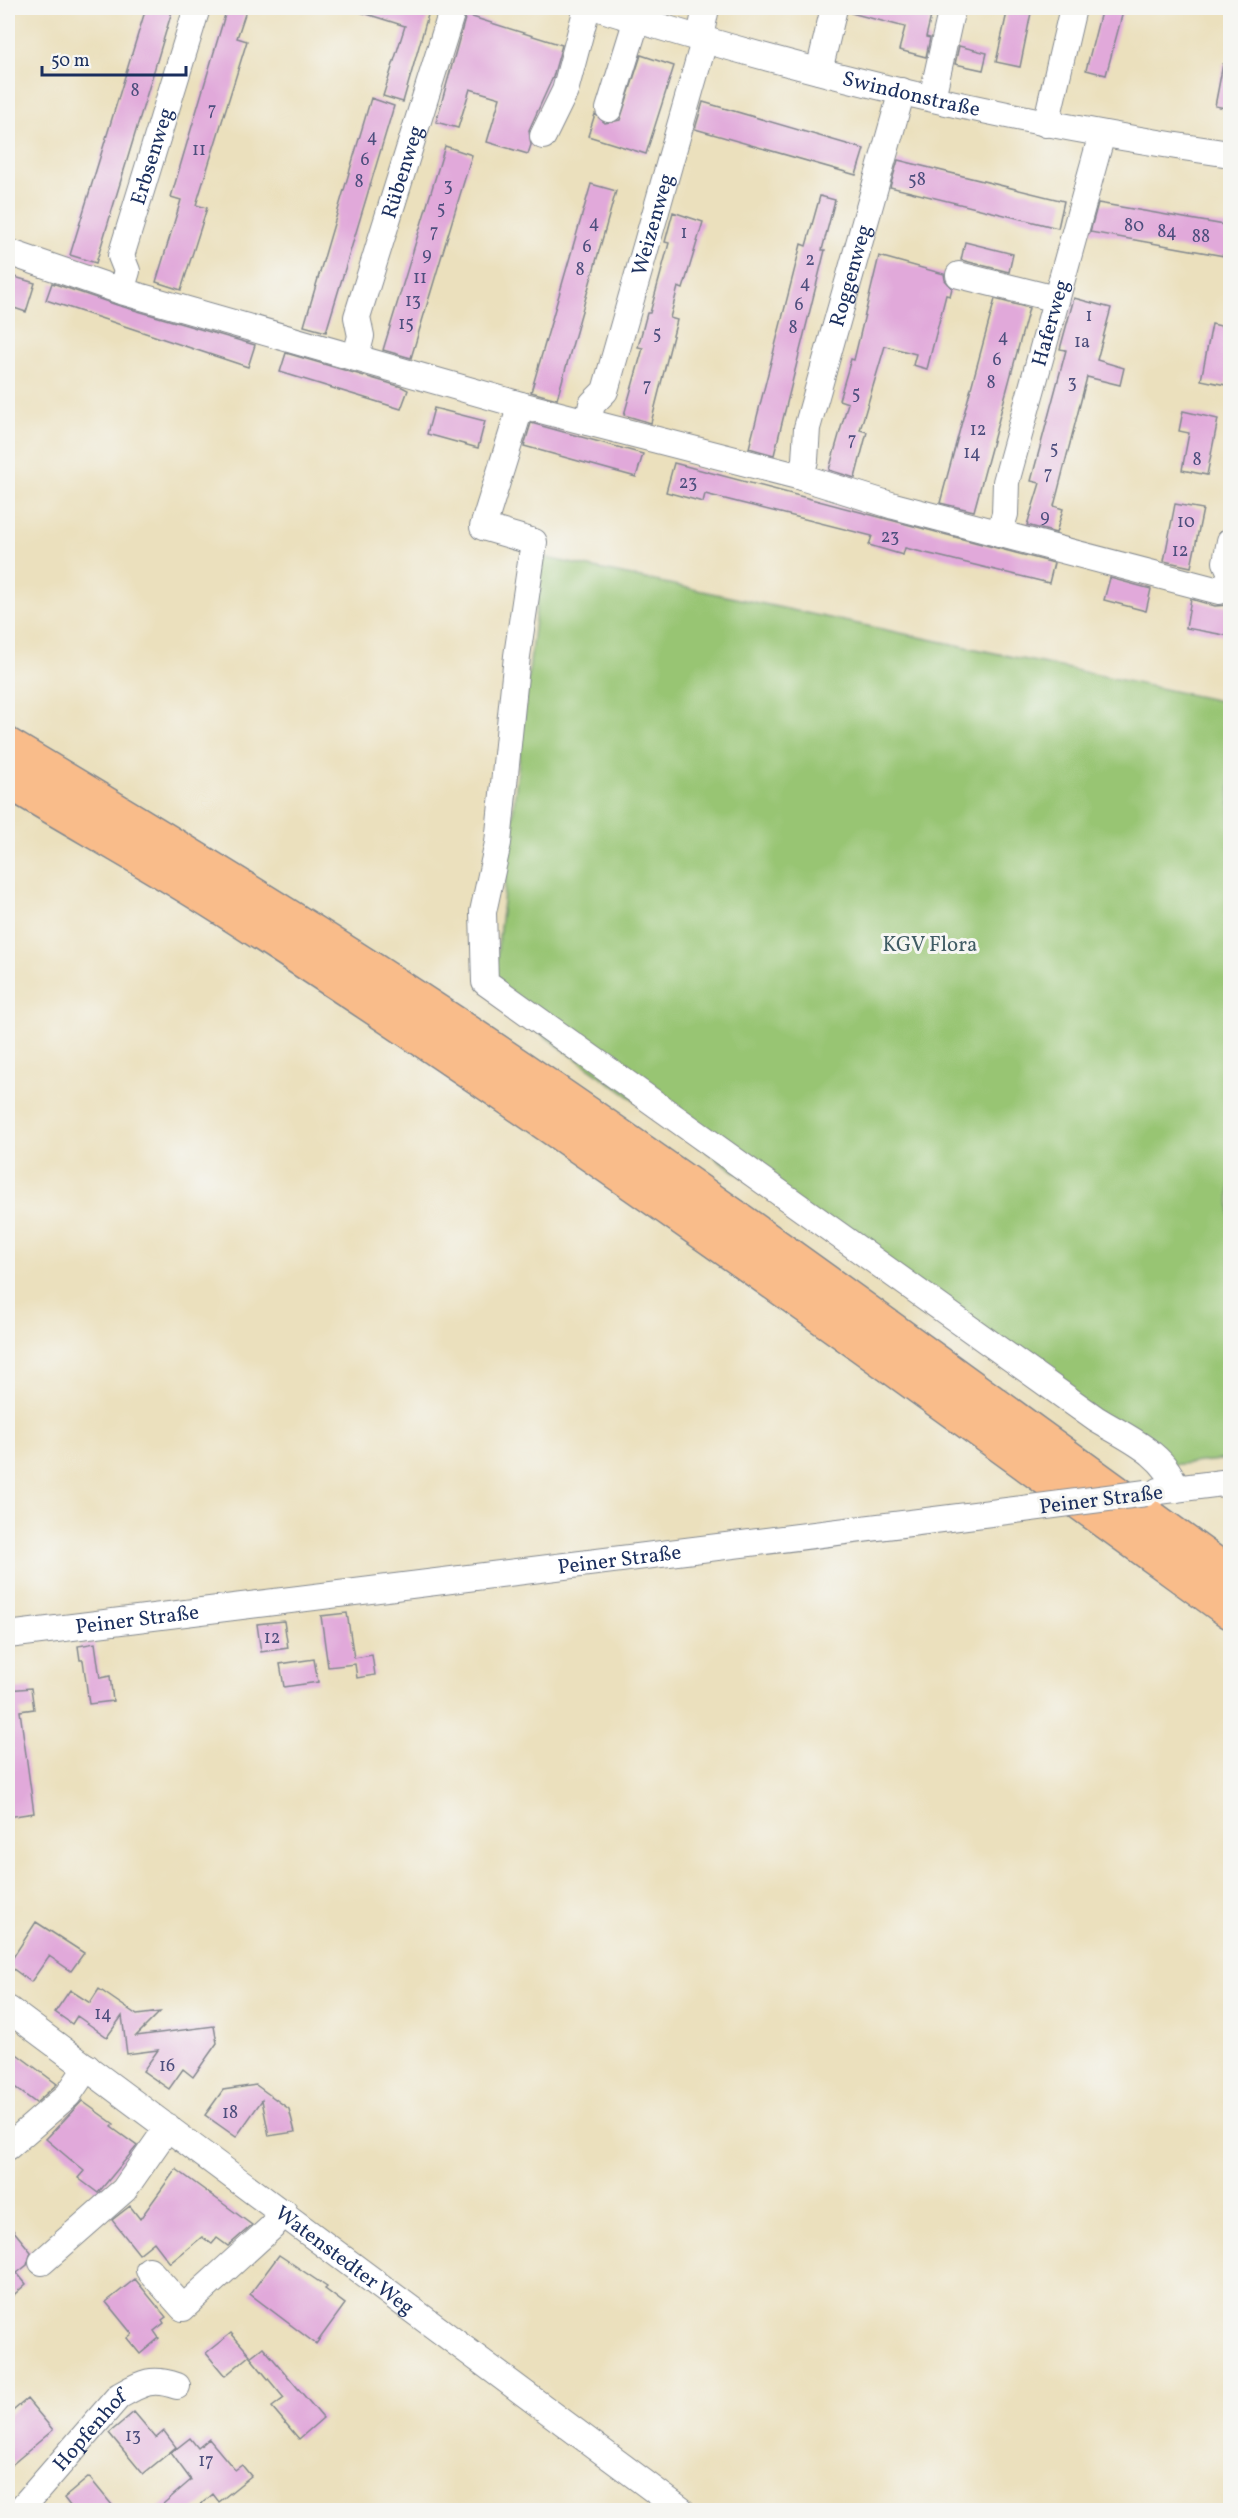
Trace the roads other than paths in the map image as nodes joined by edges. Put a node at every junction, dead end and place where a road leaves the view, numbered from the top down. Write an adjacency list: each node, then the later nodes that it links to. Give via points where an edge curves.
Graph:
1 (197, 8): 21 (street, Erbsenweg, via 121,256)
2 (453, 8): 23 (street, Rübenweg, via 357,316)
3 (587, 8): 17 (street, via 565,91)
4 (599, 8): 9 (street, Swindonstraße)
5 (706, 8): 10 (street, Weizenweg)
6 (834, 8): 11 (street)
7 (952, 8): 13 (street)
8 (1073, 8): 15 (street)
9 (637, 19): 10 (street, Swindonstraße); 14 (street)
10 (702, 37): 11 (street, Swindonstraße); 25 (street, Weizenweg, via 605,391)
11 (819, 71): 12 (street, Swindonstraße)
12 (902, 91): 13 (street, Swindonstraße); 26 (street, Roggenweg, via 807,428)
13 (932, 98): 15 (street, Swindonstraße)
14 (609, 109)
15 (1046, 124): 16 (street, Swindonstraße)
16 (1102, 134): 18 (street, Swindonstraße); 22 (street, Haferweg)
17 (543, 136)
18 (1230, 154)
19 (8, 252): 21 (street)
20 (959, 275): 22 (street)
21 (124, 281): 23 (street)
22 (1056, 299): 27 (street, Haferweg, via 1006,482)
23 (358, 346): 24 (street)
24 (521, 405): 25 (street); 34 (street, via 483,527 534,542 517,656 498,843 483,912 485,982 1096,1419 1161,1461 1172,1474)
25 (590, 413): 26 (street)
26 (803, 469): 27 (street, via 894,506)
27 (1002, 524): 30 (street, via 1220,591)
28 (1230, 541): 29 (street, via 1226,562)
29 (1230, 571)
30 (1230, 579)
31 (8, 745): 35 (highway, via 248,888 457,1024 788,1253)
32 (8, 780): 36 (highway, via 233,915 578,1144 768,1276)
33 (1230, 1482): 34 (street, Peiner Straße)
34 (1176, 1489): 37 (street, Peiner Straße, bridge)
35 (1230, 1574)
36 (1230, 1612)
37 (8, 1635)
38 (8, 2009): 39 (street, Watenstedter Weg)
39 (87, 2067): 40 (street, Watenstedter Weg); 41 (street, via 68,2096)
40 (168, 2127): 42 (street, Watenstedter Weg); 43 (street, via 124,2190)
41 (8, 2147)
42 (284, 2212): 44 (street, via 183,2308); 47 (street, Watenstedter Weg)
43 (42, 2262)
44 (149, 2270)
45 (177, 2386): 46 (street, Hopfenhof, via 159,2380 139,2384 119,2396)
46 (20, 2511)
47 (681, 2511)

